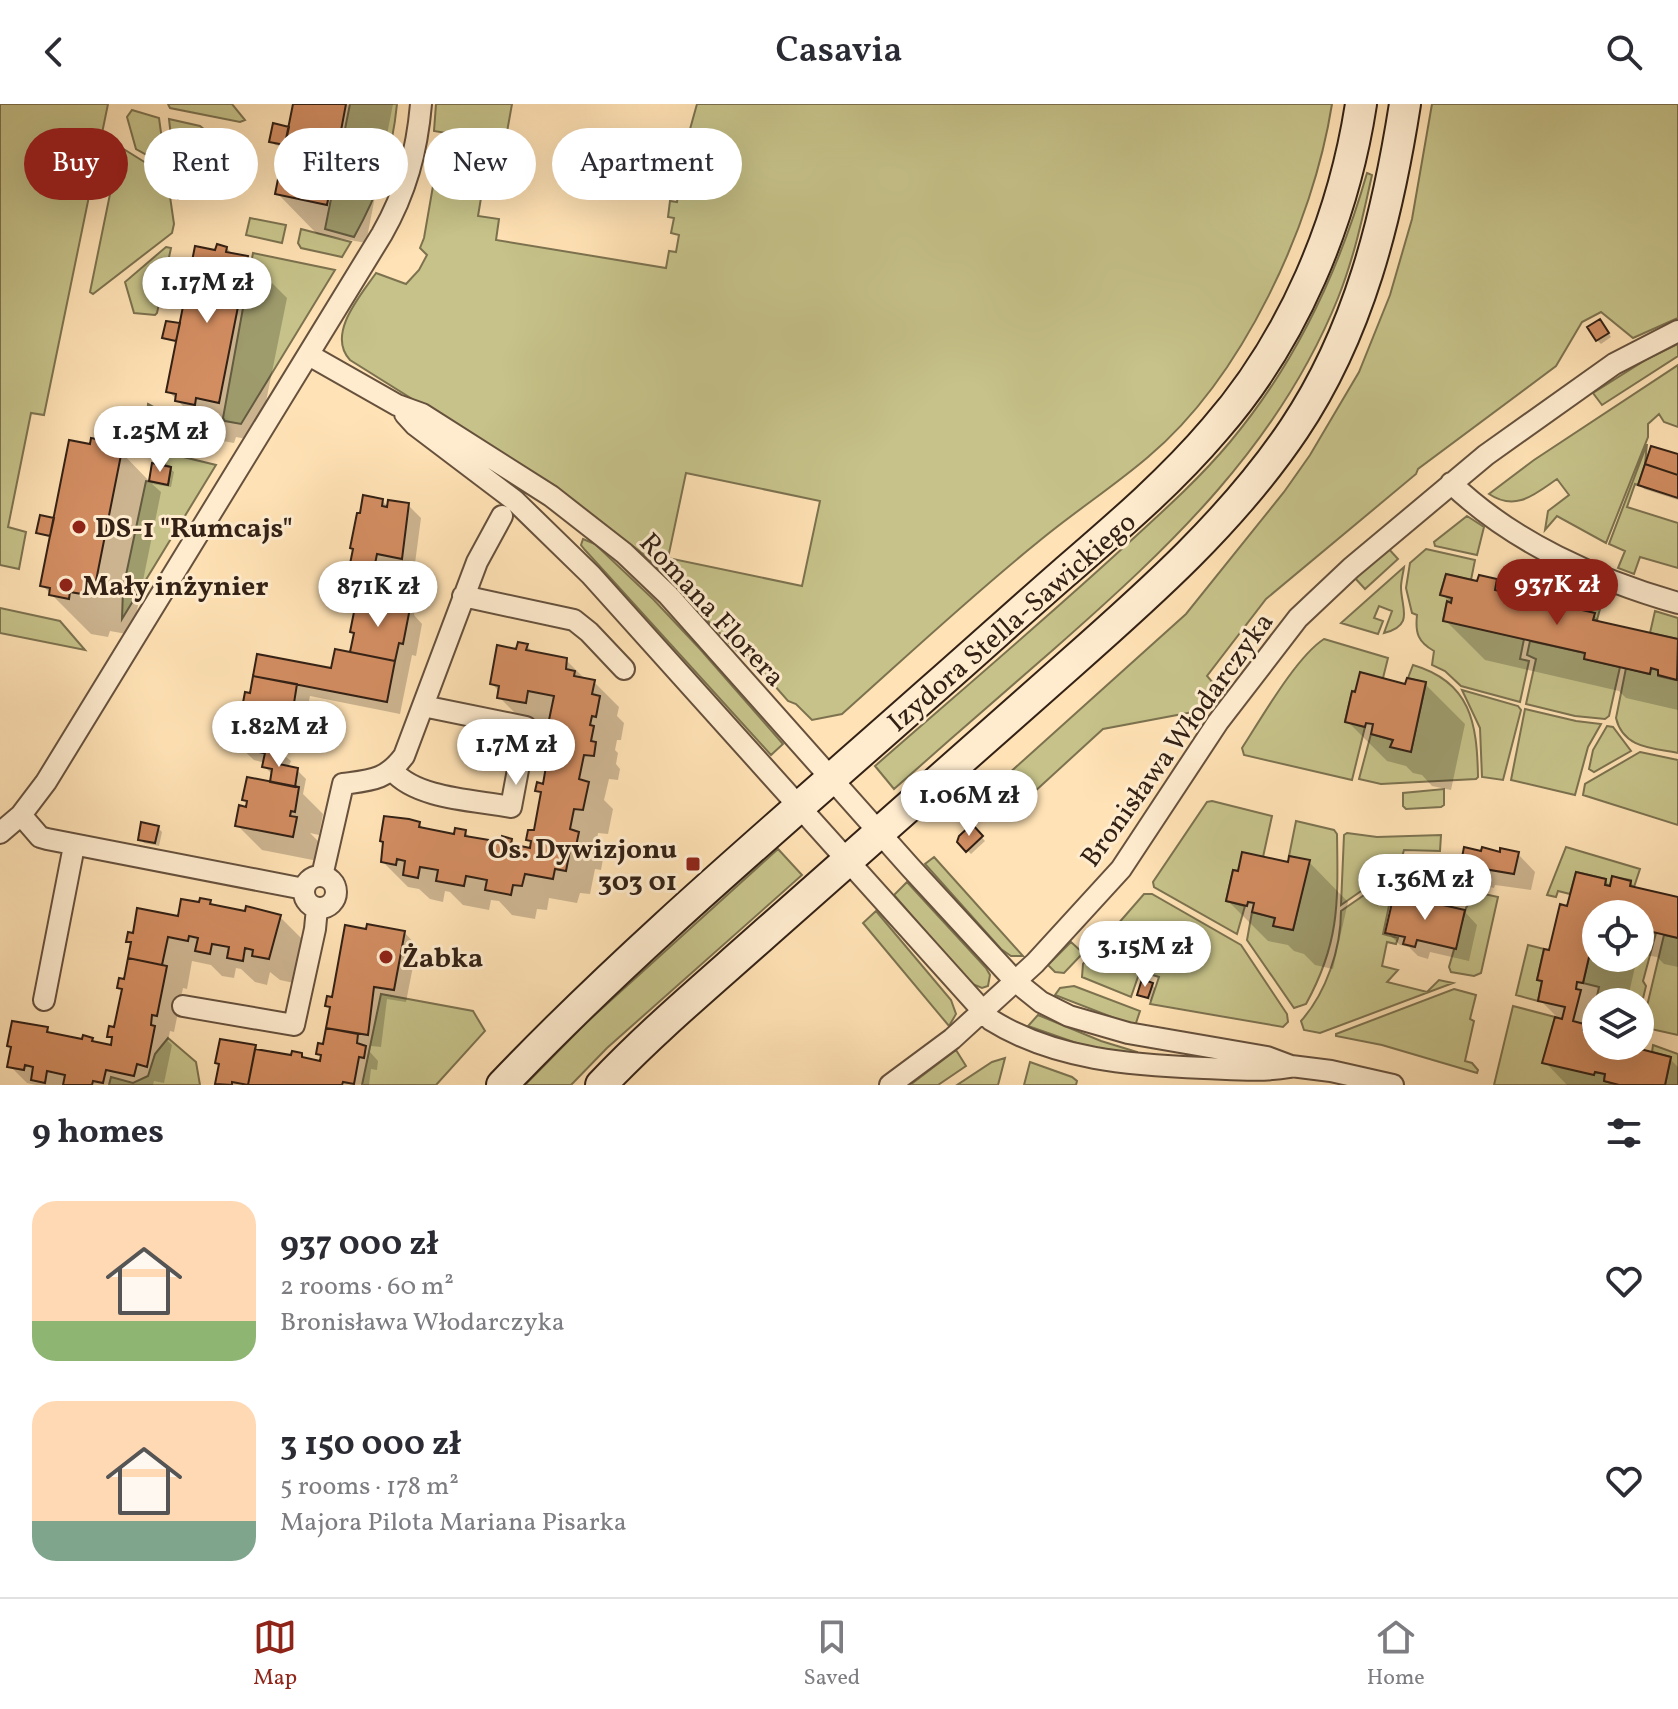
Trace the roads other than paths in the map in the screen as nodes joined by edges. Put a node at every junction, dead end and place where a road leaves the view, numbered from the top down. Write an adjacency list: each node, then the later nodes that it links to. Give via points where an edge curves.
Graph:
1 (421, 104): 5 (street, via 413,162 396,210)
2 (1361, 104): 14 (main road, Izydora Stella-Sawickiego, via 1341,193 1313,272 1259,371 1216,428 1147,500)
3 (1405, 104): 17 (main road, via 1390,191 1360,298 1295,428 1244,496 1184,559)
4 (1678, 331): 7 (street, Bronisława Włodarczyka, via 1614,364)
5 (309, 355): 6 (street, Romana Florera); 16 (street)
6 (397, 405): 14 (street, Romana Florera, via 422,414 551,496 624,553); 15 (street, Romana Florera, via 415,425 514,500 591,575)
7 (1451, 483): 10 (street, via 1526,539 1603,578); 24 (street, Bronisława Włodarczyka, via 1298,618 1218,722 1121,869)
8 (502, 516): 9 (street)
9 (463, 596): 11 (street, via 574,620); 12 (street)
10 (1678, 603)
11 (624, 669)
12 (423, 706): 13 (street); 13 (street, via 526,727 511,807 420,790)
13 (393, 771): 21 (street, via 343,784)
14 (832, 779): 15 (main road, Izydora Stella-Sawickiego); 17 (street, Romana Florera)
15 (800, 808): 20 (street, Romana Florera); 29 (main road, Izydora Stella-Sawickiego, via 567,1017)
16 (21, 815): 18 (street); 19 (street, via 40,837)
17 (879, 832): 20 (main road); 24 (street, Romana Florera)
18 (0, 833)
19 (74, 846): 22 (street); 25 (street)
20 (847, 860): 27 (street, Romana Florera); 30 (main road)
21 (322, 876): 22 (street, via 310,879); 23 (street, via 333,881 336,896 329,906)
22 (304, 889): 23 (street, via 307,901)
23 (317, 908): 26 (street, via 294,1025)
24 (1015, 981): 27 (street, Bronisława Włodarczyka); 28 (street, Romana Florera, via 1069,1016)
25 (44, 1000)
26 (183, 1006)
27 (981, 1012): 28 (street, Romana Florera, via 1013,1033 1097,1059 1266,1071); 31 (street, Bronisława Włodarczyka)
28 (1291, 1066): 32 (street)
29 (502, 1085)
30 (601, 1085)
31 (890, 1085)
32 (1393, 1085)

